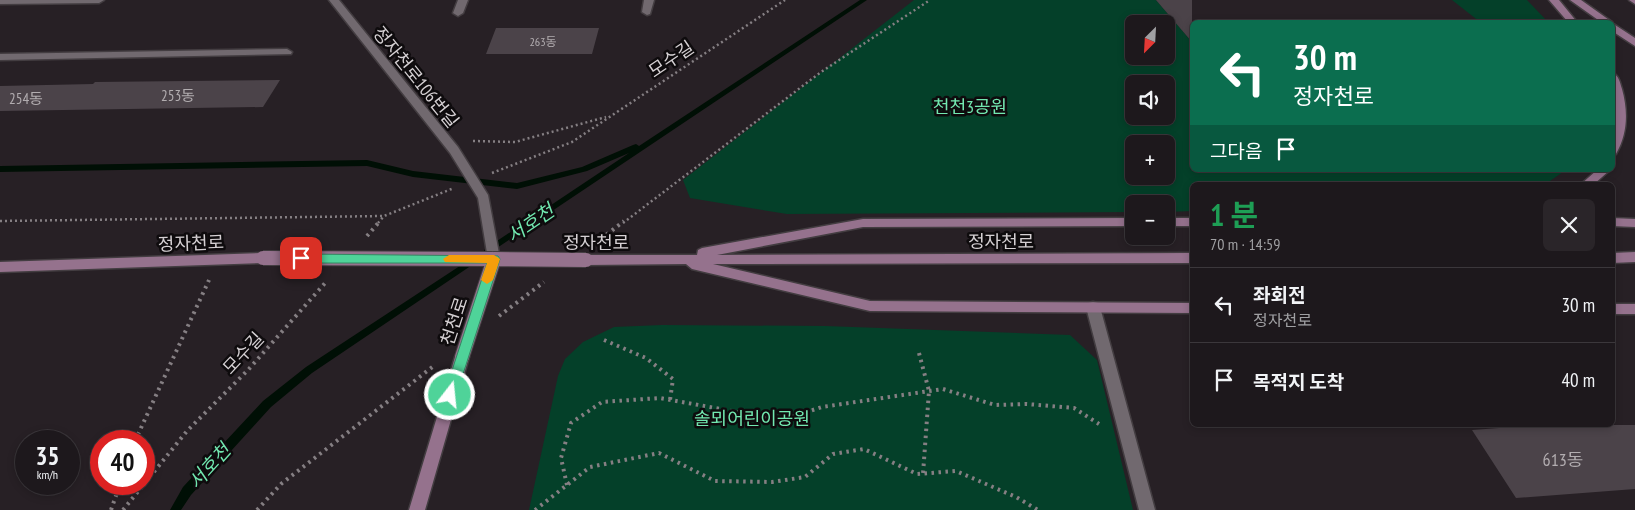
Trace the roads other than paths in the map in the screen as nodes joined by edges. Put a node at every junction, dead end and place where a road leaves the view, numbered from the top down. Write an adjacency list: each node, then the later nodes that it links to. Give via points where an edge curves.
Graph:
1 (99, 0): 7 (street)
2 (334, 0): 28 (street, 정자천로106번길, via 450,146 484,198)
3 (463, 0): 9 (street)
4 (649, 0): 8 (street)
5 (1554, 0): 10 (street)
6 (1575, 0): 11 (street)
7 (0, 1)
8 (647, 12)
9 (458, 13)
10 (1571, 20)
11 (1604, 20)
12 (1615, 28): 13 (street)
13 (1635, 42)
14 (287, 52): 15 (street)
15 (0, 56)
16 (1615, 87): 17 (street, via 1622,114 1619,141)
17 (1615, 147)
18 (1602, 172): 19 (street)
19 (1590, 182)
20 (1125, 222): 29 (street, via 863,223)
21 (1175, 222): 22 (street)
22 (1190, 222)
23 (1615, 222): 24 (street)
24 (1635, 222)
25 (1190, 258): 29 (street, 정자천로)
26 (1615, 258): 27 (street)
27 (1635, 258)
28 (493, 259): 29 (street, 정자천로, bridge); 30 (street, 정자천로, bridge, via 263,258); 35 (street, 천천로, bridge)
29 (670, 259): 31 (street, via 870,306)
30 (0, 267)
31 (1093, 307): 32 (street); 36 (street)
32 (1190, 308)
33 (1615, 309): 34 (street)
34 (1635, 309)
35 (418, 510)
36 (1147, 510)

